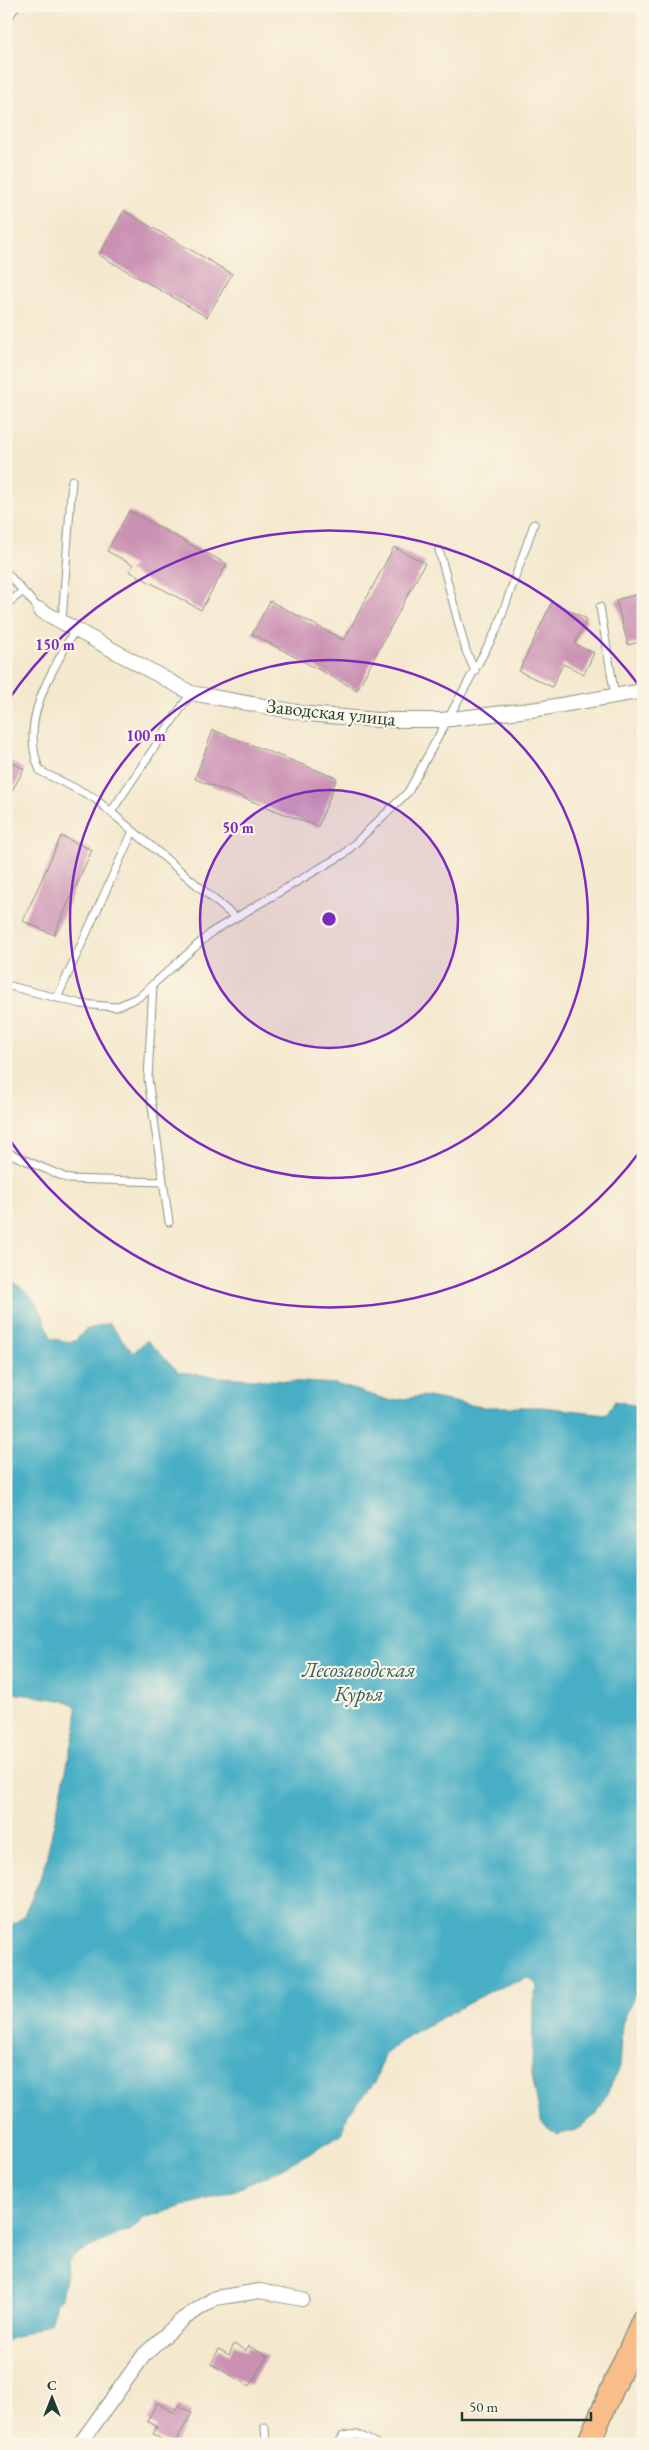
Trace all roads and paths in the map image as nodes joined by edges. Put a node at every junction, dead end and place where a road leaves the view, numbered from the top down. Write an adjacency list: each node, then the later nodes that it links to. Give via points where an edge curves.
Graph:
1 (16, 6): 2 (lane)
2 (6, 21)
3 (72, 480): 11 (lane)
4 (534, 524): 13 (lane, via 497,629)
5 (439, 550): 13 (lane, via 466,651)
6 (6, 572): 7 (lane)
7 (23, 591): 8 (lane); 10 (lane)
8 (6, 605)
9 (600, 608): 16 (lane)
10 (40, 610): 11 (street, Заводская улица)
11 (62, 622): 12 (street, Заводская улица)
12 (75, 629): 15 (street, Заводская улица); 18 (lane, via 35,707 32,738 35,759 40,771 93,797)
13 (475, 671): 17 (lane)
14 (643, 691): 16 (street, Заводская улица)
15 (191, 693): 17 (street, Заводская улица, via 308,714 377,720); 18 (lane)
16 (615, 696): 17 (street, Заводская улица)
17 (448, 719): 20 (lane, via 408,792 344,854)
18 (111, 812): 19 (lane)
19 (133, 831): 20 (lane); 23 (lane)
20 (236, 918): 21 (lane, via 213,931)
21 (153, 984): 23 (lane, via 138,998 116,1007); 25 (lane, via 148,1079)
22 (6, 985): 23 (lane)
23 (58, 998)
24 (6, 1152): 25 (lane, via 69,1180)
25 (162, 1182): 26 (lane)
26 (169, 1222)
27 (302, 2299): 30 (street, via 260,2291 215,2298 183,2319 144,2356)
28 (643, 2320): 34 (main road)
29 (265, 2427): 31 (lane)
30 (80, 2444)
31 (266, 2444)
32 (338, 2444): 33 (lane, via 343,2436 357,2434)
33 (377, 2444)
34 (588, 2444)

